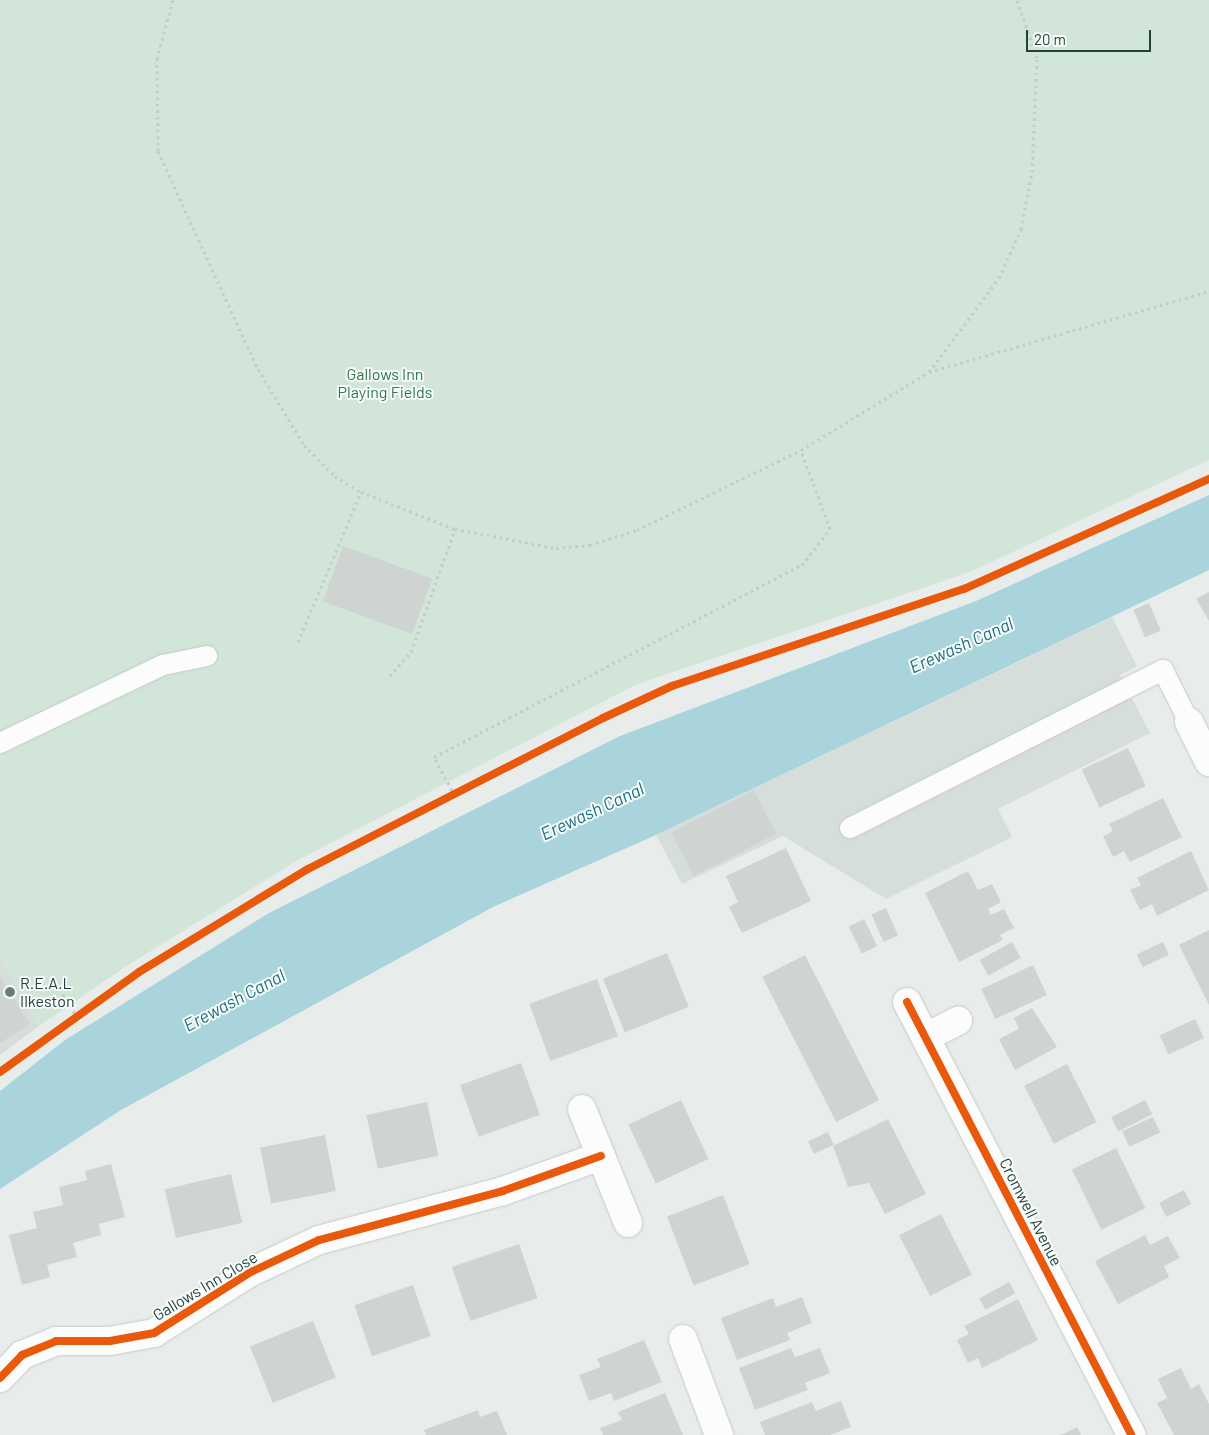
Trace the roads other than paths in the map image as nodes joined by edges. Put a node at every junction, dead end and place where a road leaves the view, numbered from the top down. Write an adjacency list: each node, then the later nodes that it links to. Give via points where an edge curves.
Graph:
1 (207, 656): 3 (lane, via 163,665)
2 (1189, 722): 4 (street); 5 (lane, via 1164,670)
3 (0, 743)
4 (1209, 762)
5 (850, 828)
6 (908, 1002): 8 (street, Cromwell Avenue)
7 (958, 1021): 8 (street)
8 (926, 1037): 15 (street, Cromwell Avenue)
9 (582, 1109): 10 (street)
10 (601, 1156): 11 (street); 13 (street, Gallows Inn Close, via 511,1188 380,1222 304,1246 251,1272 154,1333 110,1341 56,1341 22,1355)
11 (628, 1223)
12 (683, 1339): 14 (street)
13 (3, 1368)
14 (719, 1435)
15 (1131, 1435)

